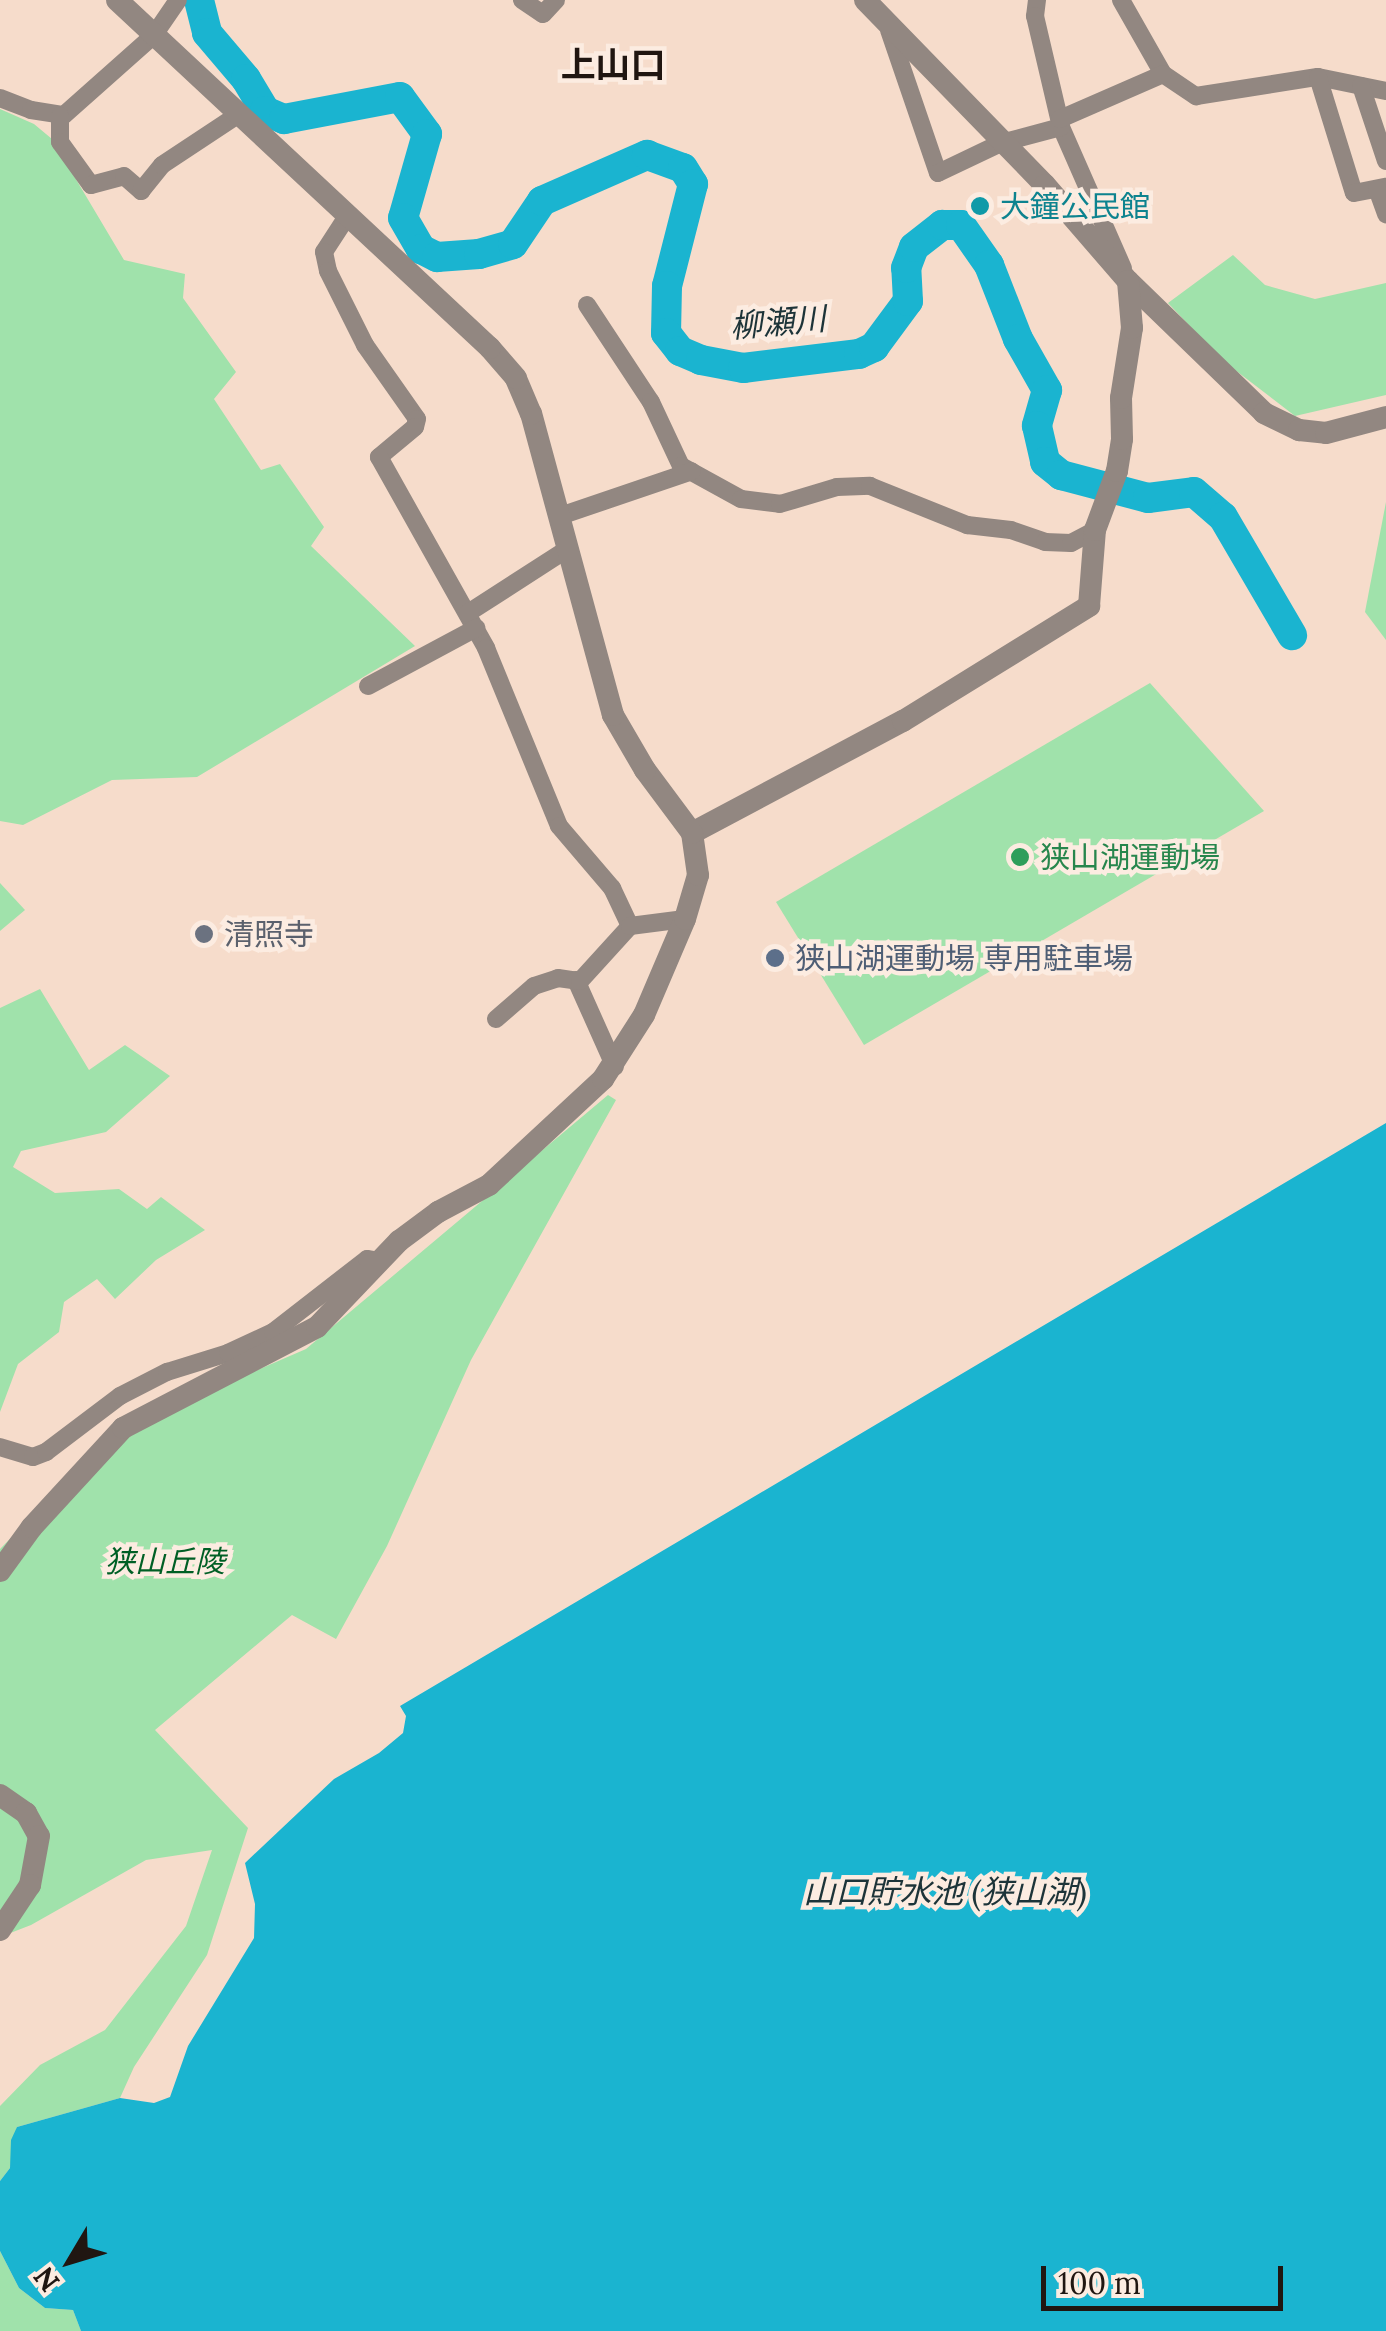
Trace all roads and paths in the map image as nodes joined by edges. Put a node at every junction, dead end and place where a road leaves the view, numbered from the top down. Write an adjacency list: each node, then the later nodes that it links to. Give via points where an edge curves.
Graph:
1 (117, 0): 9 (street)
2 (178, 0): 9 (street)
3 (522, 0): 4 (street, via 542,14)
4 (556, 0)
5 (865, 0): 8 (street)
6 (1037, 0): 17 (street)
7 (1122, 0): 10 (street)
8 (889, 30): 18 (street); 18 (street, via 938,173)
9 (154, 35): 15 (street); 16 (street)
10 (1163, 74): 11 (street, via 1196,96); 17 (street)
11 (1318, 77): 12 (street); 20 (street, via 1354,192)
12 (1360, 86): 13 (street); 19 (street)
13 (1386, 91)
14 (0, 98): 16 (street)
15 (239, 114): 16 (street, via 162,165 142,191 124,176 90,185 60,142); 22 (street)
16 (60, 116)
17 (1060, 123): 18 (street); 23 (street)
18 (1000, 143): 23 (street)
19 (1386, 161)
20 (1381, 188): 21 (street)
21 (1386, 214)
22 (348, 215): 27 (street, via 516,378); 30 (street, via 324,252 328,271 364,346 417,419 379,457)
23 (1128, 281): 25 (street, via 1208,362 1282,423 1326,433); 28 (street, via 1132,328 1122,439)
24 (587, 305): 26 (street, via 651,402 681,466)
25 (1386, 418)
26 (692, 471): 27 (street); 28 (street, via 741,500 780,504 837,486 870,486 968,526 1046,542 1071,543)
27 (560, 516): 29 (street)
28 (1095, 530): 32 (street, via 1089,606 1080,615 903,721)
29 (569, 548): 30 (street); 32 (street, via 613,714)
30 (472, 620): 31 (street); 34 (street, via 559,826 612,888)
31 (368, 686)
32 (692, 833): 33 (street, via 698,875)
33 (685, 919): 34 (street); 37 (street)
34 (630, 926): 35 (street)
35 (576, 980): 36 (street, via 534,986); 37 (street)
36 (496, 1019)
37 (615, 1066): 38 (street, via 490,1185 420,1224)
38 (380, 1261): 39 (street, via 366,1259 273,1332 120,1396 46,1452 33,1457); 40 (street, via 306,1335 123,1428)
39 (0, 1447)
40 (0, 1571)
41 (0, 1795): 42 (street, via 26,1812 38,1836 30,1884)
42 (0, 1930)

